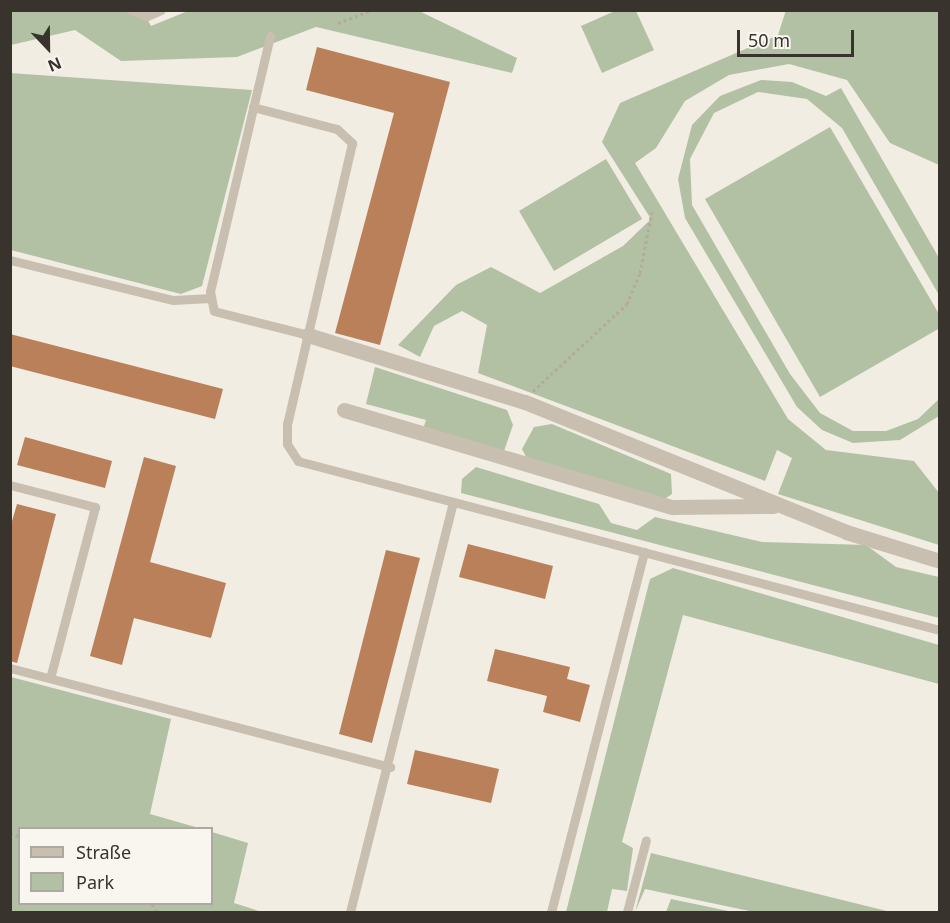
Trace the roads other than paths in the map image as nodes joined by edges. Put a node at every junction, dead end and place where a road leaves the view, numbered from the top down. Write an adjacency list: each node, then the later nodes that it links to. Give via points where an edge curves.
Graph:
1 (131, 10): 2 (lane, via 147,16)
2 (161, 10)
3 (270, 36): 4 (lane)
4 (253, 107): 6 (lane); 7 (lane, via 337,129 352,143)
5 (10, 260): 6 (lane, via 173,300)
6 (211, 298): 7 (lane, via 214,311)
7 (308, 335): 10 (lane, via 287,424 287,444 298,461); 11 (street, via 525,402)
8 (344, 410): 11 (street, via 672,507)
9 (10, 485): 16 (lane, via 95,507)
10 (453, 502): 12 (lane); 17 (lane)
11 (782, 506): 13 (street)
12 (644, 552): 14 (lane); 20 (lane)
13 (939, 561)
14 (939, 630)
15 (10, 668): 16 (lane)
16 (50, 678): 17 (lane)
17 (390, 767): 19 (lane)
18 (646, 840): 21 (lane)
19 (350, 912)
20 (551, 912)
21 (627, 912)

